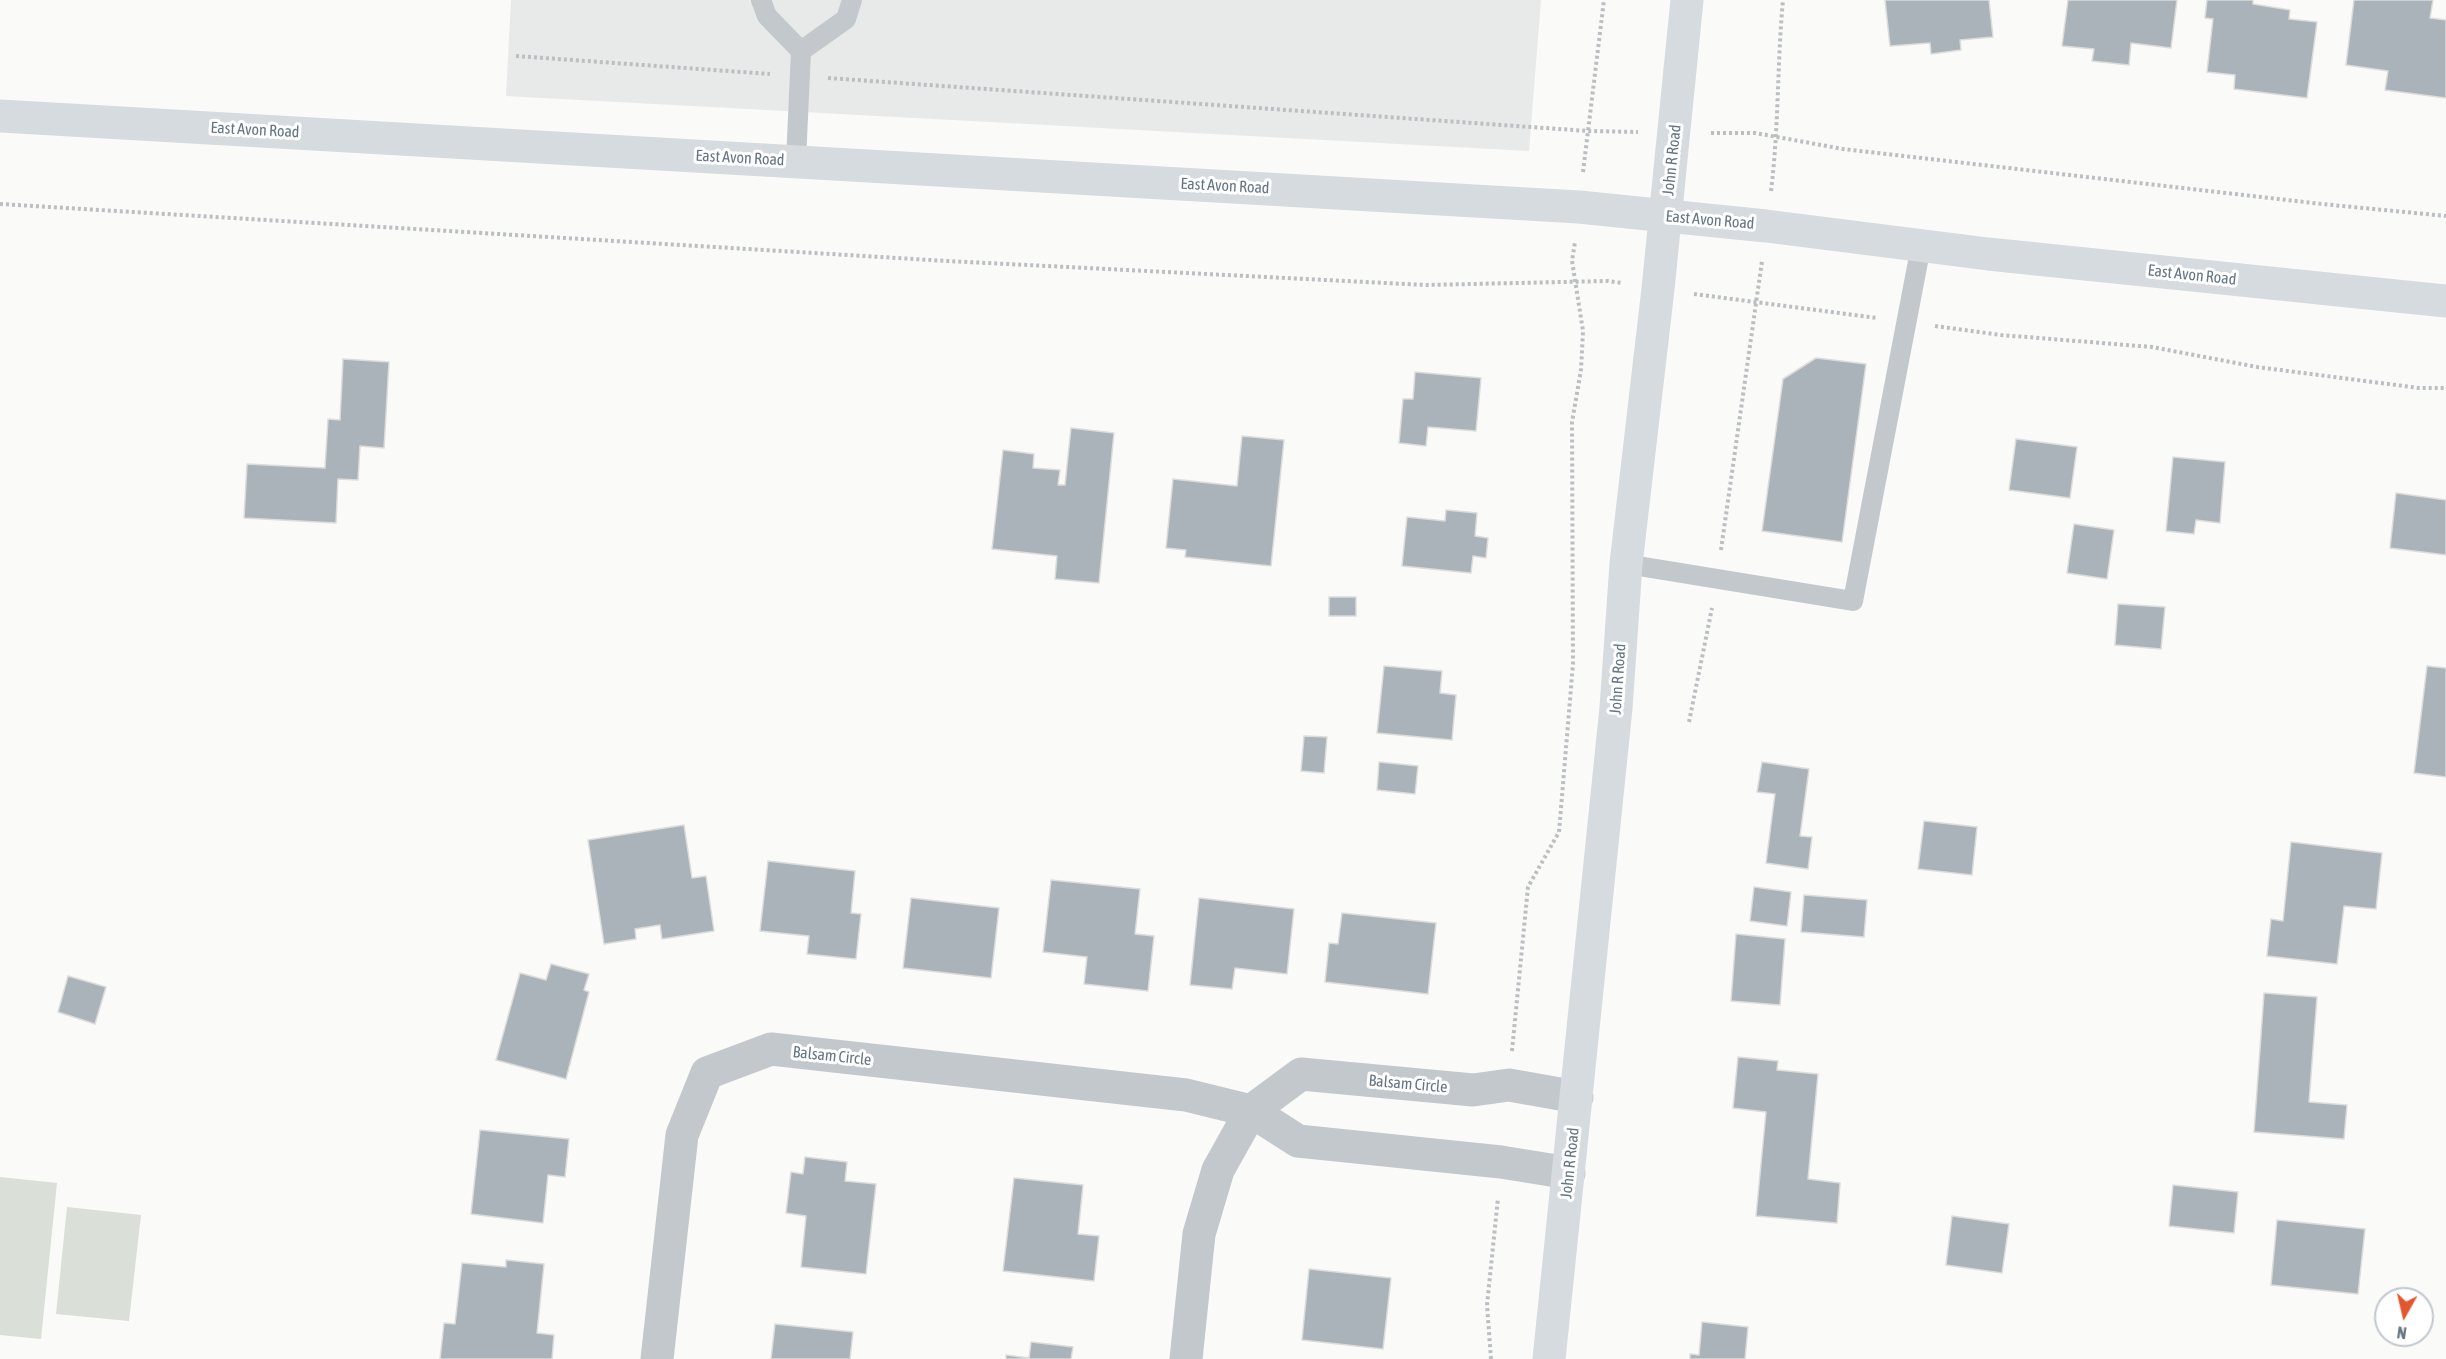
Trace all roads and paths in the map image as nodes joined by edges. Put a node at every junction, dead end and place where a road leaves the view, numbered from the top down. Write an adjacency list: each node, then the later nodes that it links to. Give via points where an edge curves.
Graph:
1 (761, 0): 6 (lane, via 767,16)
2 (852, 0): 6 (lane, via 846,19)
3 (1604, 0): 8 (path, via 1587,131)
4 (1687, 0): 15 (main road, John R Road)
5 (1783, 0): 11 (path)
6 (801, 51): 8 (lane)
7 (516, 56): 8 (path)
8 (800, 76): 12 (lane)
9 (0, 116): 12 (main road, East Avon Road)
10 (1741, 134): 11 (path)
11 (1776, 137): 13 (path); 16 (path, via 1873,153)
12 (796, 162): 15 (main road, East Avon Road)
13 (1774, 162)
14 (0, 204): 20 (path, via 947,261 1426,285)
15 (1666, 216): 17 (main road, East Avon Road); 27 (main road, John R Road)
16 (2446, 216)
17 (1921, 246): 24 (main road, East Avon Road); 25 (lane)
18 (1572, 261): 20 (path)
19 (1608, 281): 20 (path)
20 (1575, 283): 30 (path, via 1583,331 1572,422 1571,698 1559,832 1528,887)
21 (1759, 285): 23 (path)
22 (1726, 299): 23 (path)
23 (1755, 301): 25 (path); 28 (path)
24 (2446, 301)
25 (1906, 322): 26 (path, via 2001,335 2152,347 2257,367); 28 (lane, via 1853,601)
26 (2446, 388)
27 (1626, 564): 28 (lane); 31 (main road, John R Road, via 1616,708)
28 (1717, 579): 29 (path)
29 (1689, 722)
30 (1509, 1085): 31 (street, Balsam Circle); 32 (street, Balsam Circle, via 1473,1090 1300,1074)
31 (1577, 1097): 34 (main road, John R Road)
32 (1251, 1111): 33 (street, Balsam Circle, via 1298,1141); 35 (street, Balsam Circle, via 1186,1095 771,1049 707,1072 682,1135); 36 (street, Balsam Circle, via 1218,1170 1199,1234)
33 (1501, 1162): 34 (street, Balsam Circle); 37 (path, via 1487,1305)
34 (1569, 1173): 38 (main road, John R Road)
35 (657, 1359)
36 (1186, 1359)
37 (1491, 1359)
38 (1549, 1359)

